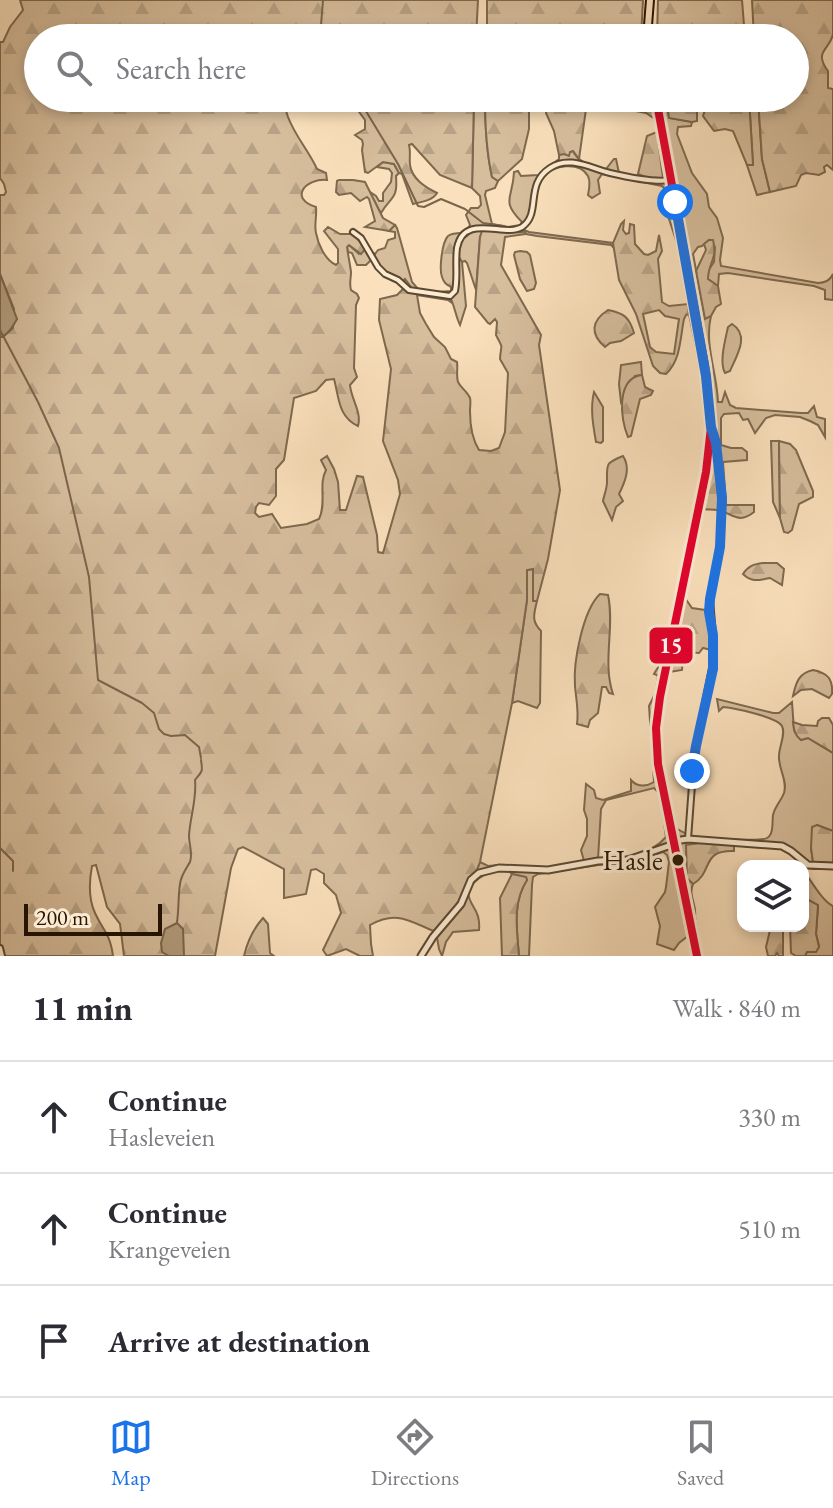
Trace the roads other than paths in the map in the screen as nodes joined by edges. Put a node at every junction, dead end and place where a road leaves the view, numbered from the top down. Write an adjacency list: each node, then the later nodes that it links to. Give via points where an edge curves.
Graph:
1 (650, 0): 2 (main road)
2 (648, 24)
3 (659, 112): 4 (main road)
4 (671, 180): 5 (street, via 558,163 536,181 532,211 522,227 479,228 462,237 450,296 409,290 378,267); 6 (main road)
5 (353, 232)
6 (711, 427): 7 (street, via 721,478 721,537 709,612 713,669 696,746); 8 (main road, via 656,719 658,764)
7 (688, 839): 8 (street); 9 (street, via 782,846 808,865)
8 (674, 843): 12 (street, via 628,860 479,873); 13 (main road)
9 (833, 866)
10 (0, 948): 11 (street)
11 (2, 956)
12 (421, 956)
13 (697, 956)

